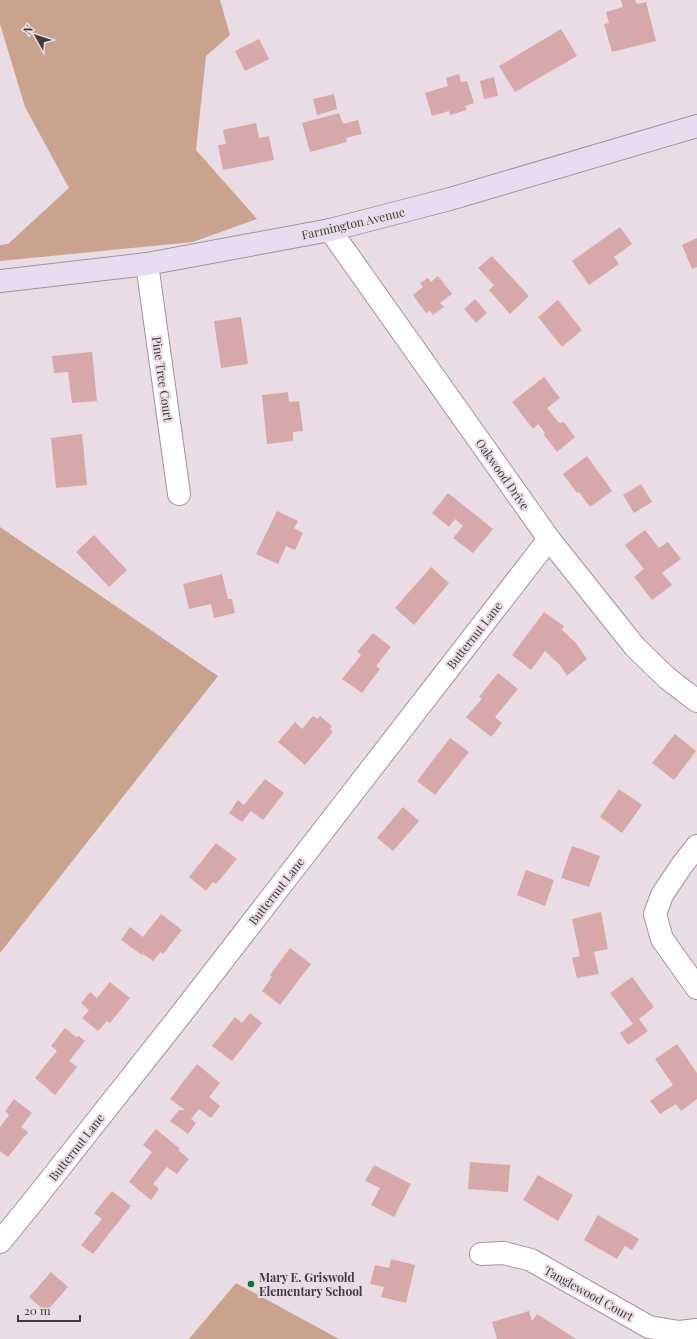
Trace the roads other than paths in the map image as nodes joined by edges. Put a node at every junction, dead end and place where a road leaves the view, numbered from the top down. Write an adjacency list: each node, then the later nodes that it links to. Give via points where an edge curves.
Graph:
1 (697, 126): 2 (main road, Farmington Avenue, via 450,199)
2 (330, 230): 3 (main road, Farmington Avenue); 6 (street, Oakwood Drive)
3 (148, 264): 4 (main road, Farmington Avenue); 5 (street, Pine Tree Court)
4 (0, 281)
5 (180, 494)
6 (549, 539): 7 (street, Oakwood Drive, via 635,647); 10 (street, Butternut Lane, via 175,1022)
7 (697, 701)
8 (697, 846): 9 (street, via 662,895 655,914 662,939)
9 (697, 988)
10 (0, 1242)
11 (481, 1254): 12 (street, Tanglewood Court, via 504,1253 531,1260 649,1327 679,1332)
12 (697, 1330)

